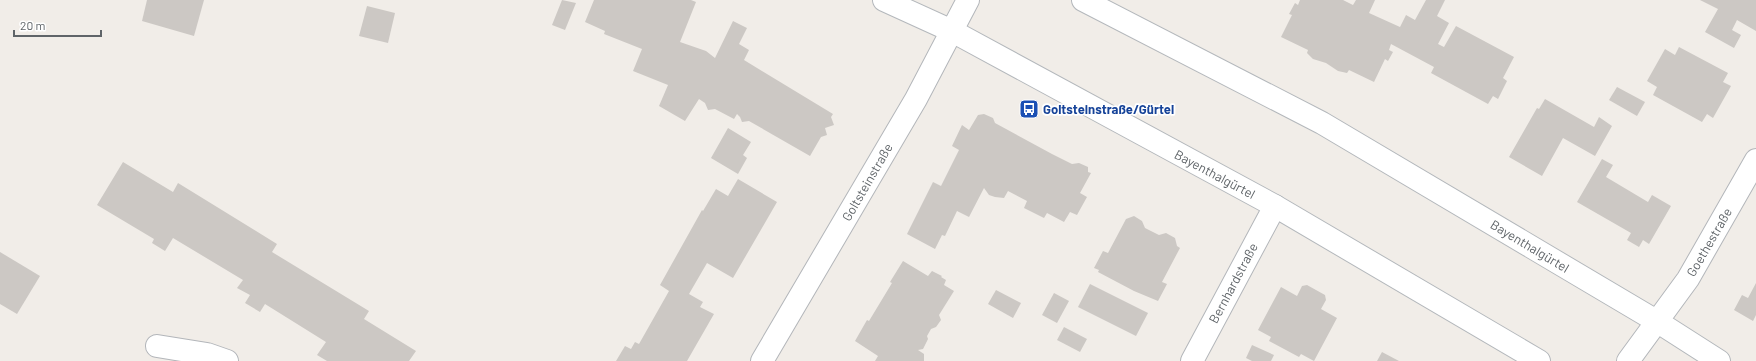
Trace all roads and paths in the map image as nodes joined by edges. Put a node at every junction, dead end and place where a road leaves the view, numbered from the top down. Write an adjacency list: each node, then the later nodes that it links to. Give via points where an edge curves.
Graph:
1 (884, 0): 4 (main road, Bayenthalgürtel)
2 (968, 0): 4 (main road, Goltsteinstraße)
3 (1083, 0): 7 (main road, Bayenthalgürtel, via 1322,123)
4 (952, 31): 6 (main road, Bayenthalgürtel); 10 (main road, Goltsteinstraße, via 916,99)
5 (1756, 160): 7 (main road, Goethestraße, via 1688,279)
6 (1275, 206): 11 (main road, Bernhardstraße); 12 (main road, Bayenthalgürtel)
7 (1658, 322): 13 (main road, Goethestraße); 14 (main road, Bayenthalgürtel)
8 (157, 346): 9 (main road, via 207,354)
9 (227, 361)
10 (762, 361)
11 (1192, 361)
12 (1539, 361)
13 (1628, 361)
14 (1719, 361)

